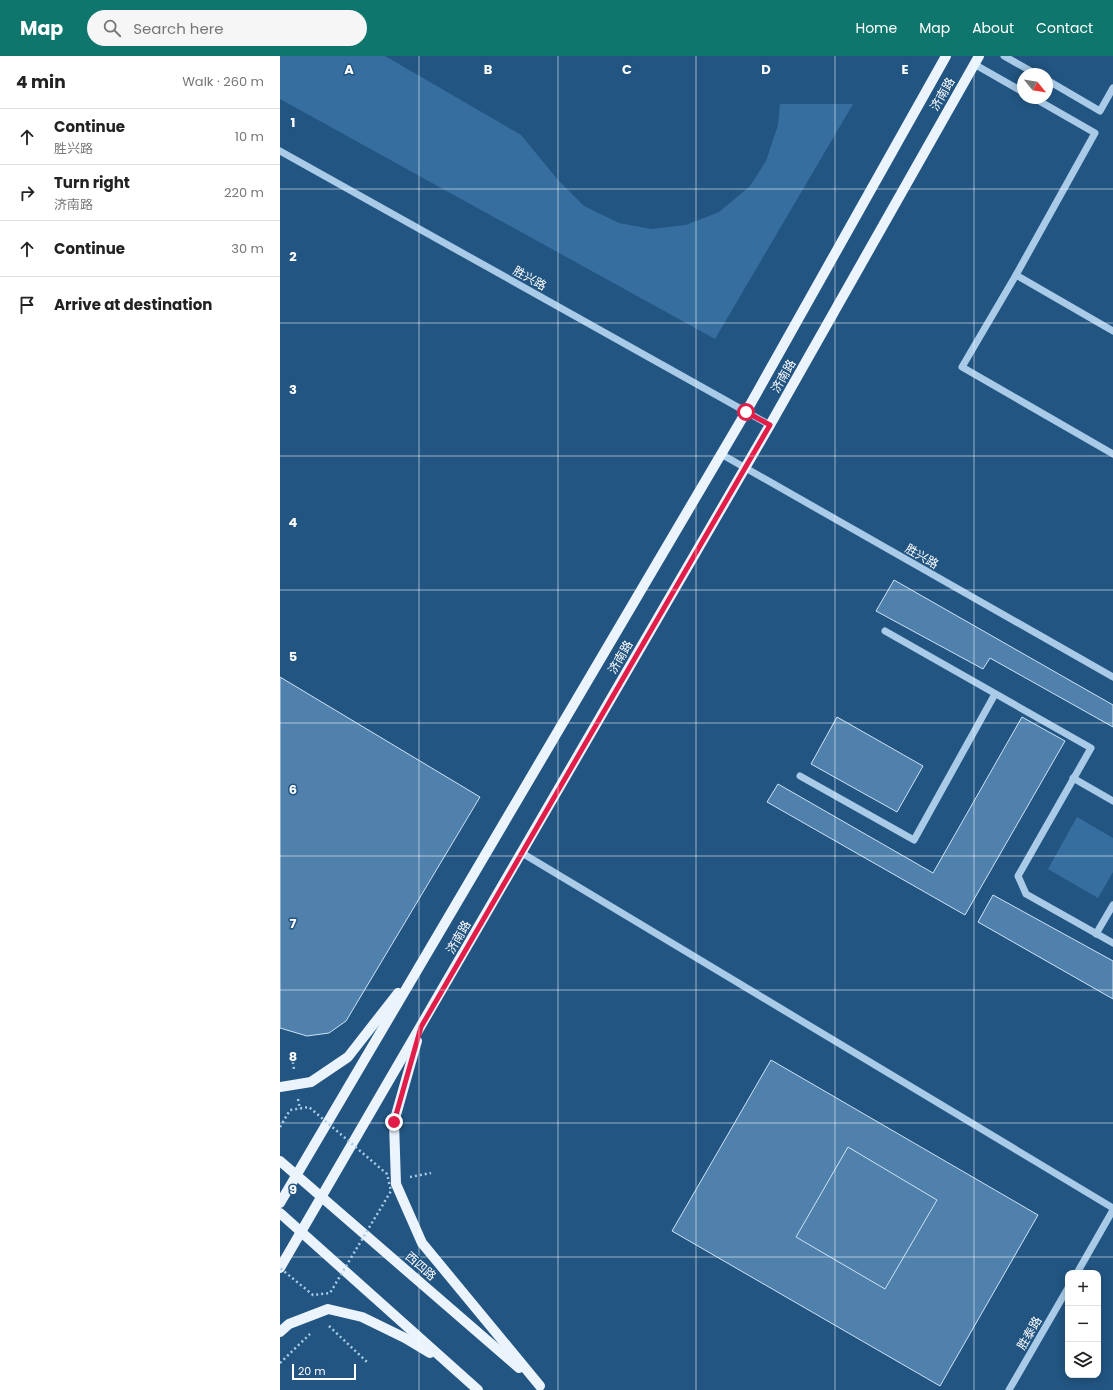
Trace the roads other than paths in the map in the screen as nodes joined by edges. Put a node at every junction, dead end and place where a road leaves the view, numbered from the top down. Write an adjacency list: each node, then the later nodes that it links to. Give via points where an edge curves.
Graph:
1 (946, 56): 12 (main road, 济南路)
2 (1004, 56): 4 (street)
3 (976, 60): 6 (street); 13 (main road, 济南路)
4 (1025, 68)
5 (1053, 84): 7 (street, via 1100,111)
6 (1017, 88)
7 (1113, 88)
8 (1044, 104): 10 (street, via 1095,133)
9 (281, 153): 12 (street, 胜兴路)
10 (1016, 275): 11 (street); 15 (street, via 962,367)
11 (1113, 331)
12 (746, 412): 13 (street, 胜兴路); 14 (main road, 济南路)
13 (770, 425): 16 (main road, 济南路)
14 (720, 454): 16 (street, 胜兴路); 27 (main road, 济南路)
15 (1113, 454)
16 (745, 468): 18 (street, 胜兴路); 23 (main road, 济南路)
17 (884, 631): 19 (street)
18 (1113, 677)
19 (995, 694): 20 (street, via 914,840); 21 (street, via 1091,748)
20 (800, 776)
21 (1074, 778): 22 (street); 25 (street, via 1018,876 1026,894)
22 (1113, 801)
23 (522, 853): 28 (main road, 济南路); 34 (street)
24 (1113, 905): 25 (street)
25 (1096, 934): 26 (street)
26 (1113, 943)
27 (424, 958): 29 (main road, via 348,1057 311,1082); 31 (main road, 济南路)
28 (421, 1027): 32 (main road, 济南路); 42 (main road, via 394,1122 396,1184 422,1243)
29 (280, 1087)
30 (280, 1161): 31 (main road, 西四路)
31 (296, 1176): 32 (main road, 西四路); 33 (main road, 济南路)
32 (322, 1198): 36 (main road, 济南路); 42 (main road, 西四路)
33 (280, 1203)
34 (1113, 1209): 38 (street)
35 (280, 1213): 36 (main road)
36 (302, 1231): 37 (main road, 济南路); 41 (main road)
37 (280, 1268)
38 (1078, 1270)
39 (1065, 1293): 44 (street, 胜泰路)
40 (280, 1332): 41 (main road, via 289,1324 328,1309 362,1317 405,1338)
41 (451, 1366): 43 (main road)
42 (542, 1388)
43 (478, 1390)
44 (1009, 1390)

